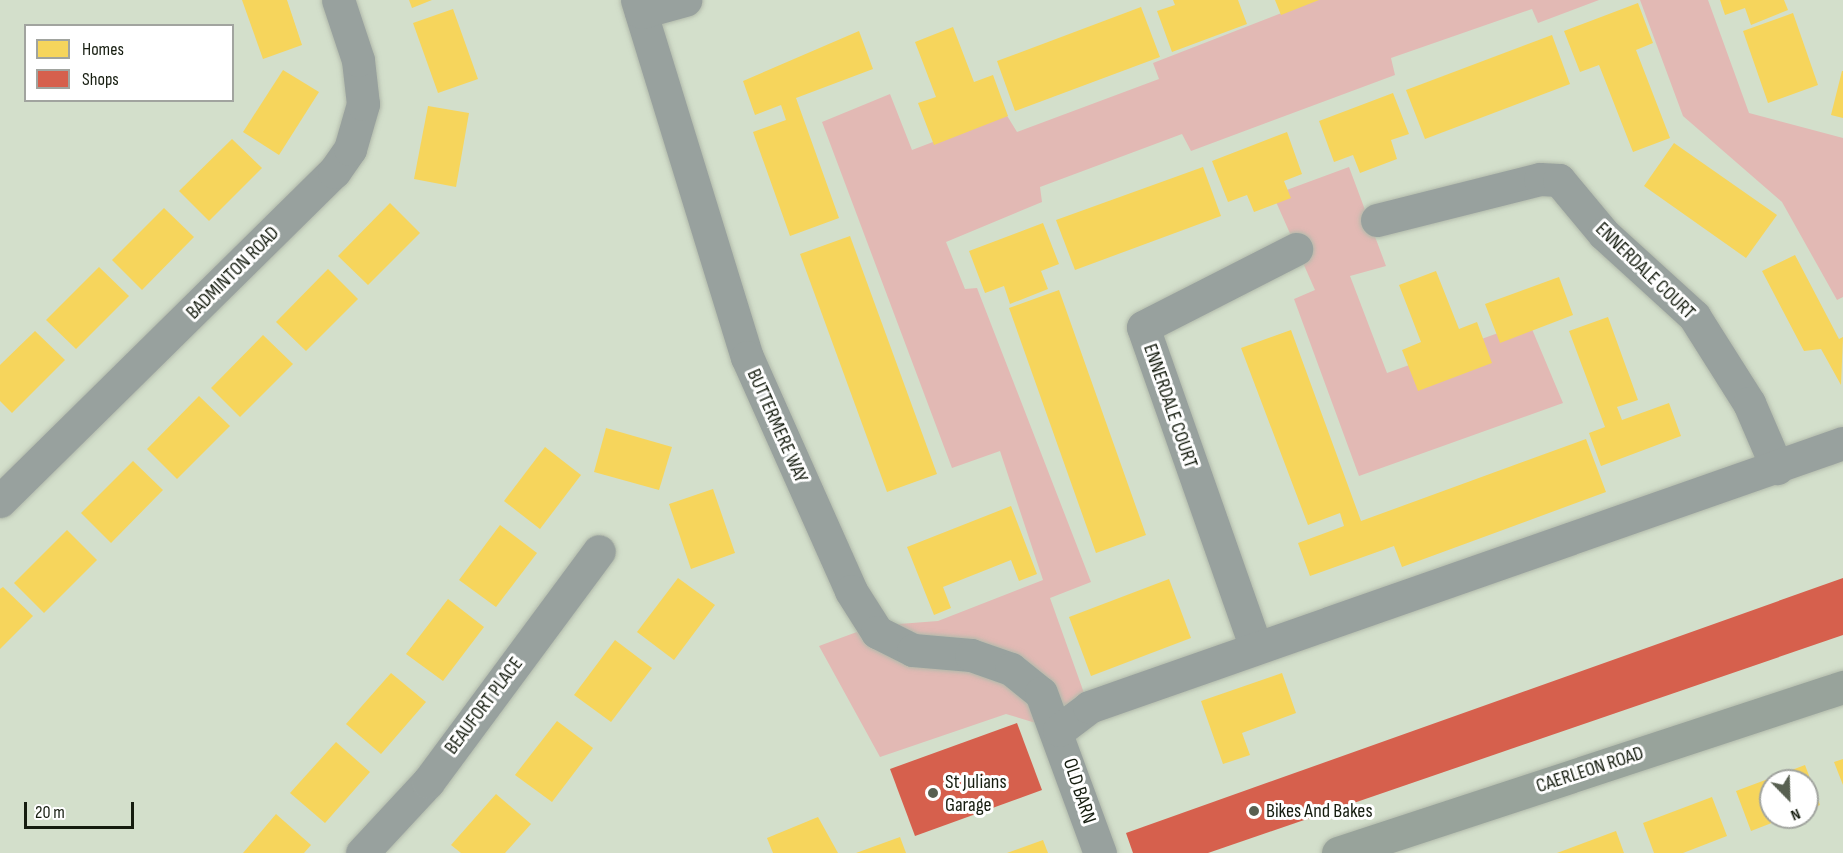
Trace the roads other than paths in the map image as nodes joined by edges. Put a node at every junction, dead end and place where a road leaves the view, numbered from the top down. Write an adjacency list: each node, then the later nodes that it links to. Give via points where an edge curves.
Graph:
1 (338, 0): 8 (street, BADMINTON ROAD, via 358,60 363,104 350,149 334,172)
2 (685, 0): 3 (street)
3 (639, 6): 12 (street, BUTTERMERE WAY, via 747,357 851,591 877,632 913,650 970,655 1011,669 1041,693)
4 (1377, 220): 7 (street, ENNERDALE COURT, via 1540,178 1558,180 1604,234 1694,316 1749,403)
5 (1296, 249): 10 (street, ENNERDALE COURT, via 1143,327)
6 (1843, 443): 7 (street)
7 (1777, 468): 10 (street)
8 (0, 501)
9 (598, 551): 13 (street, BEAUFORT PLACE, via 428,782)
10 (1256, 648): 12 (street, via 1089,707)
11 (1843, 687): 15 (main road, CAERLEON ROAD)
12 (1059, 730): 14 (street, OLD BARN)
13 (362, 853)
14 (1100, 853)
15 (1338, 853)

